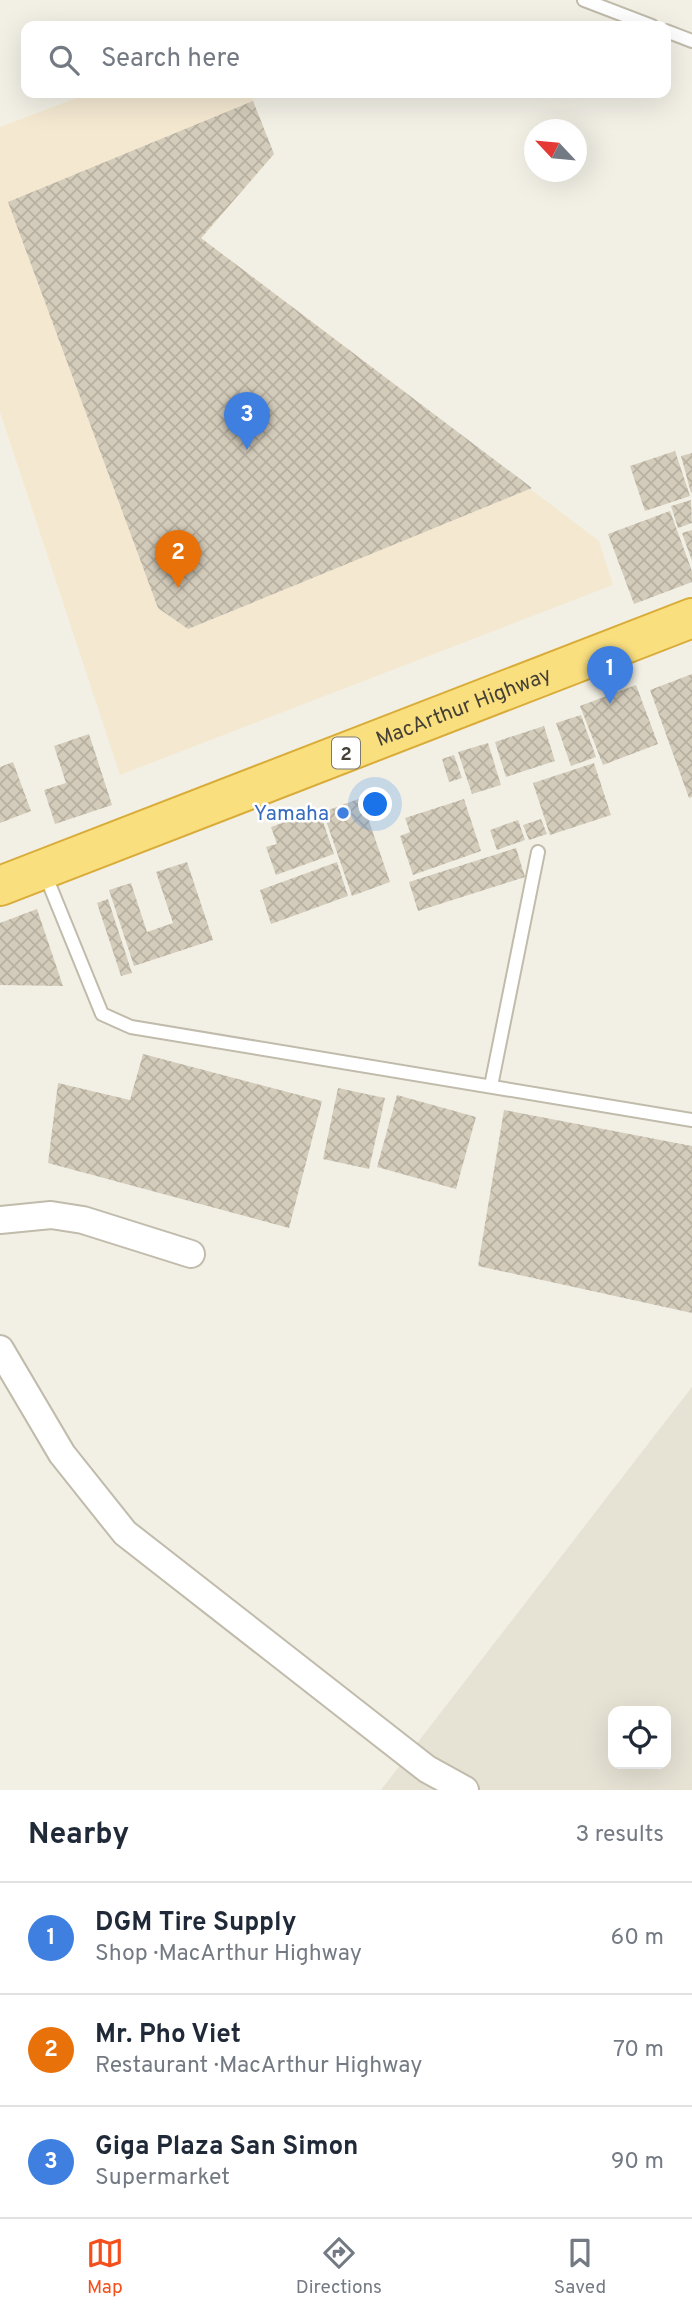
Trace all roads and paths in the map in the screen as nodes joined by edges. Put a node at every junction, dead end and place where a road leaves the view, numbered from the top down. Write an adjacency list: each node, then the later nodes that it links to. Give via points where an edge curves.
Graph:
1 (584, 0): 2 (lane)
2 (639, 21)
3 (671, 33): 4 (lane)
4 (692, 41)
5 (692, 618): 7 (highway, MacArthur Highway / 2)
6 (538, 852): 9 (lane)
7 (43, 870): 8 (highway, MacArthur Highway / 2); 9 (lane, via 102,1014 131,1027)
8 (0, 886)
9 (491, 1086): 10 (lane)
10 (692, 1119)
11 (0, 1220): 12 (street, via 51,1216 83,1220)
12 (191, 1254)
13 (0, 1349): 14 (street, via 62,1454 125,1533 427,1769)
14 (465, 1790)

